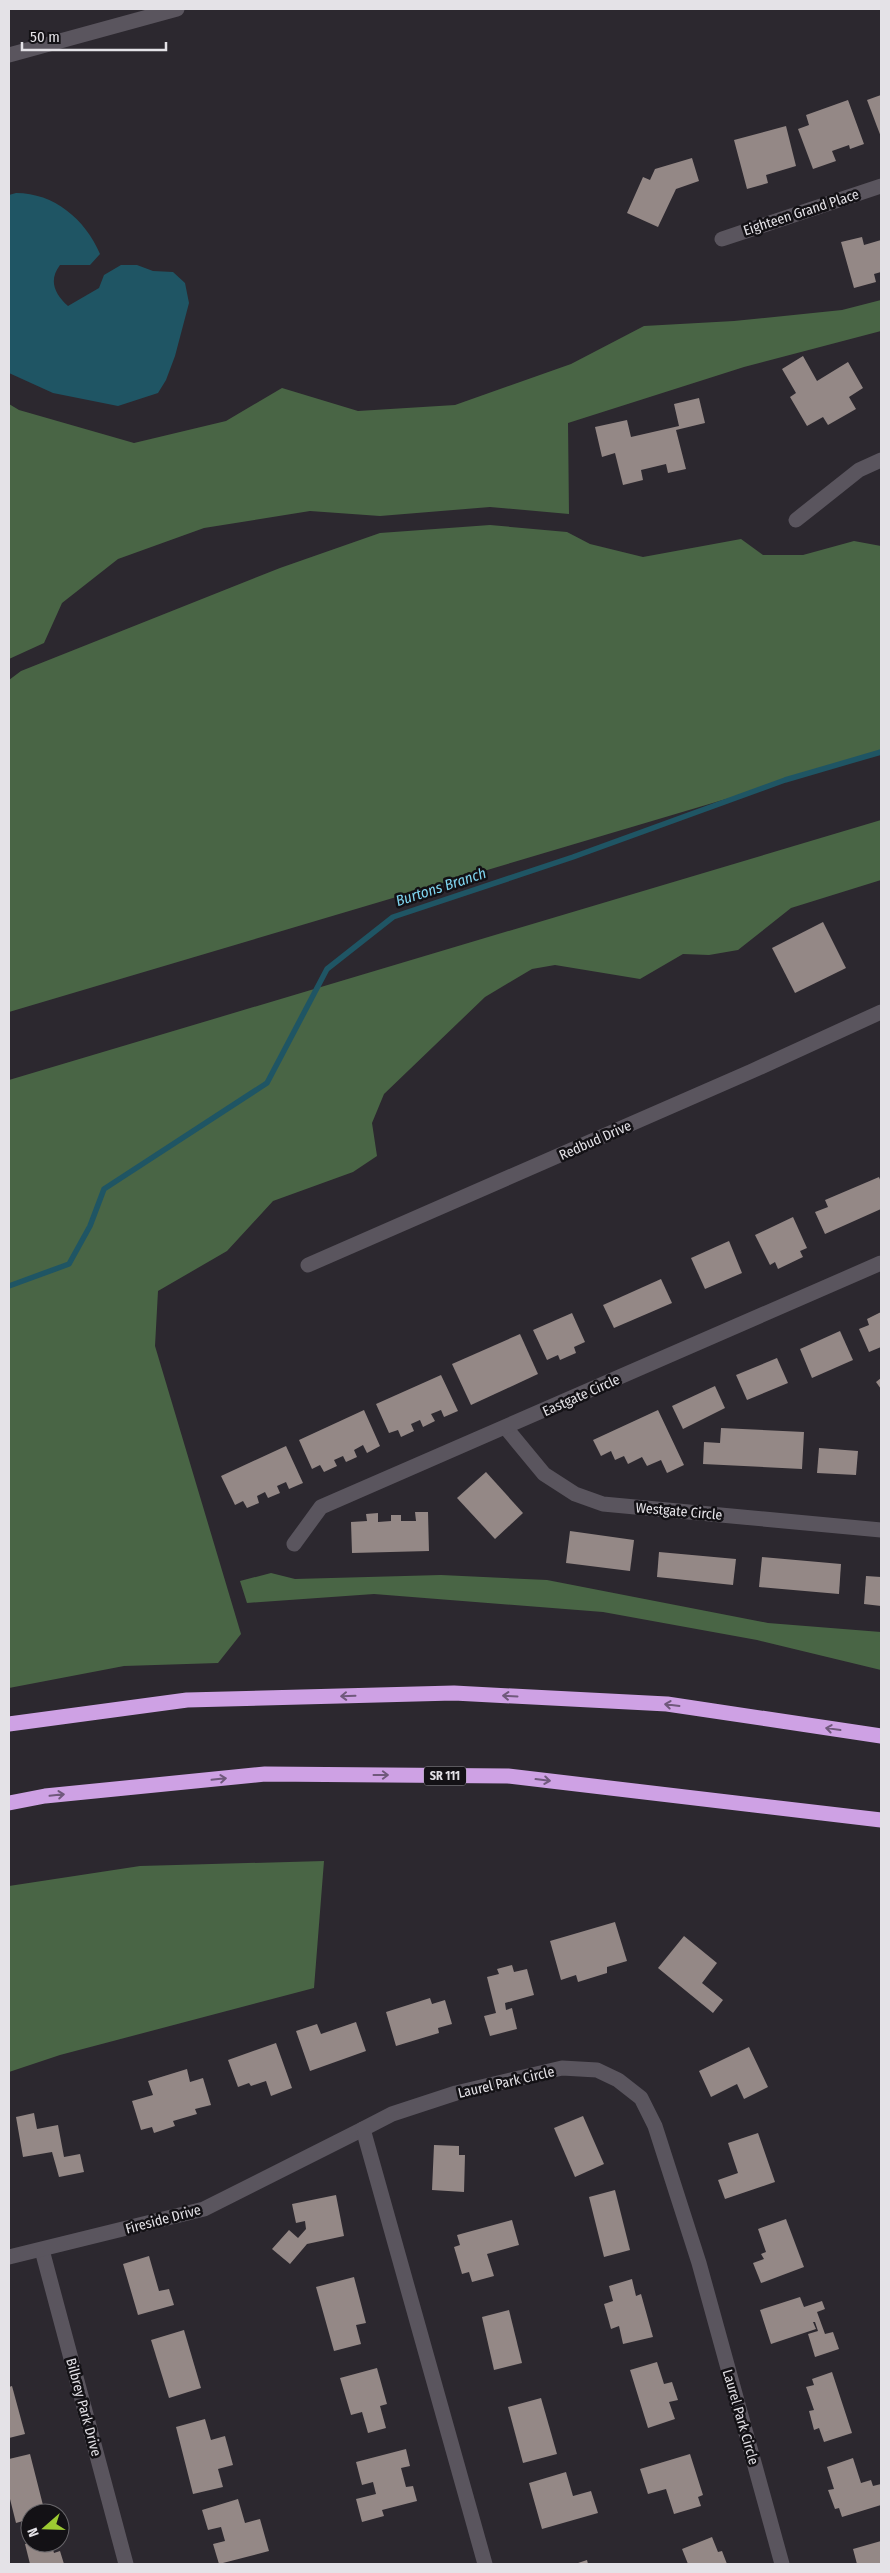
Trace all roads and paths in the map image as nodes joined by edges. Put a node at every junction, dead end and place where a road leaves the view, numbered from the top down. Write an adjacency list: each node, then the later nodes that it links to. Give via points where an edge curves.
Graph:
1 (178, 9): 2 (street)
2 (9, 55)
3 (881, 186): 4 (street, Eighteen Grand Place)
4 (722, 239)
5 (881, 460): 6 (street, via 859,470)
6 (796, 520)
7 (881, 1012): 9 (street, Redbud Drive)
8 (881, 1263): 10 (street, Eastgate Circle)
9 (308, 1265)
10 (506, 1428): 11 (street, Westgate Circle, via 544,1474 575,1494 603,1504); 12 (street, Eastgate Circle, via 322,1507)
11 (881, 1530)
12 (294, 1544)
13 (9, 1724): 14 (highway, one-way to 13, via 667,1704 454,1693 187,1700)
14 (881, 1736)
15 (9, 1803): 16 (highway, SR 111, one-way to 16, via 45,1796 265,1774 508,1776)
16 (881, 1820)
17 (363, 2129): 18 (street, Fireside Drive, via 204,2210); 21 (street); 22 (street, Laurel Park Circle, via 392,2114 456,2093 562,2068 597,2070 618,2080 641,2098 655,2126 699,2263)
18 (42, 2250): 19 (street, Fireside Drive); 20 (street, Bilbrey Park Drive)
19 (9, 2257)
20 (126, 2564)
21 (485, 2564)
22 (782, 2564)

